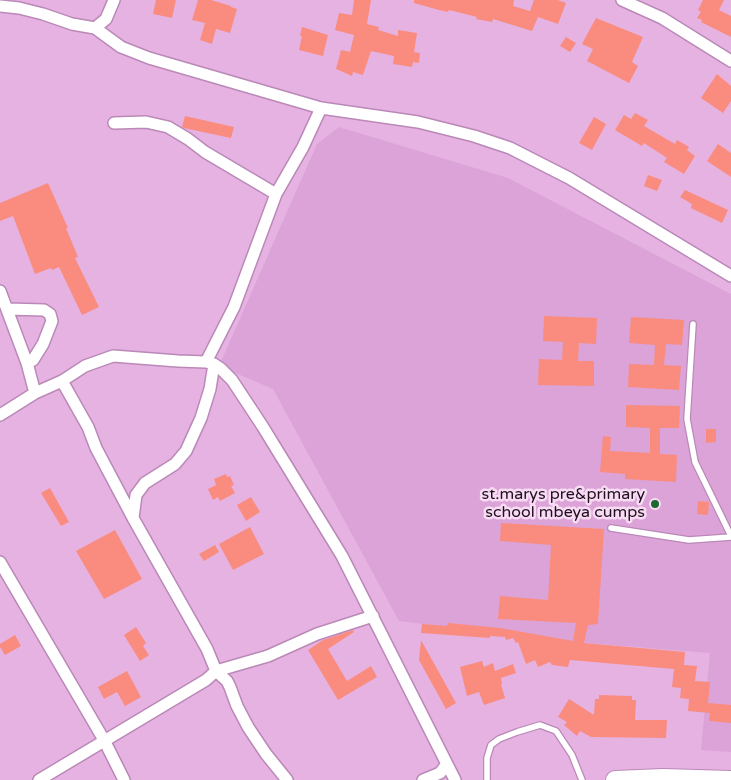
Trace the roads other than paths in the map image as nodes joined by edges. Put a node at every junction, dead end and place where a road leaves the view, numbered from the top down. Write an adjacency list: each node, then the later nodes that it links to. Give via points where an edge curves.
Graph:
1 (114, 0): 5 (street, via 106,19)
2 (622, 0): 6 (street, via 662,18)
3 (18, 4): 4 (street); 5 (street, via 72,24)
4 (0, 6)
5 (94, 28): 7 (street, via 121,47 149,58)
6 (731, 61)
7 (321, 108): 9 (street); 10 (street, via 418,122 510,148 569,178)
8 (114, 123): 9 (street, via 146,122 168,128)
9 (276, 194): 15 (street)
10 (731, 276)
11 (0, 291): 12 (street)
12 (8, 309): 14 (street); 14 (street, via 44,310 50,314 52,322 43,344 33,360)
13 (692, 324): 21 (lane, via 687,419 695,462)
14 (27, 363): 17 (street)
15 (210, 363): 16 (street, via 113,356 85,366); 19 (street, via 210,389 186,450 175,464 145,483 136,495); 23 (street, via 232,380 263,427 342,556)
16 (62, 381): 17 (street); 19 (street)
17 (36, 393): 18 (street)
18 (0, 415)
19 (133, 518): 24 (street, via 207,649)
20 (611, 528): 21 (lane, via 689,540)
21 (731, 537)
22 (0, 562): 25 (street)
23 (373, 616): 24 (street, via 317,634 268,656); 26 (street)
24 (216, 671): 25 (street); 29 (street, via 227,681 248,727)
25 (104, 740): 27 (street); 28 (street)
26 (447, 764): 30 (street, via 440,773); 31 (street)
27 (39, 780)
28 (124, 780)
29 (288, 780)
30 (424, 780)
31 (455, 780)
32 (487, 780): 33 (lane, via 486,758 491,745 499,739 540,725 556,732 572,755)
33 (582, 780)
34 (615, 780): 35 (highway)
35 (731, 780)

